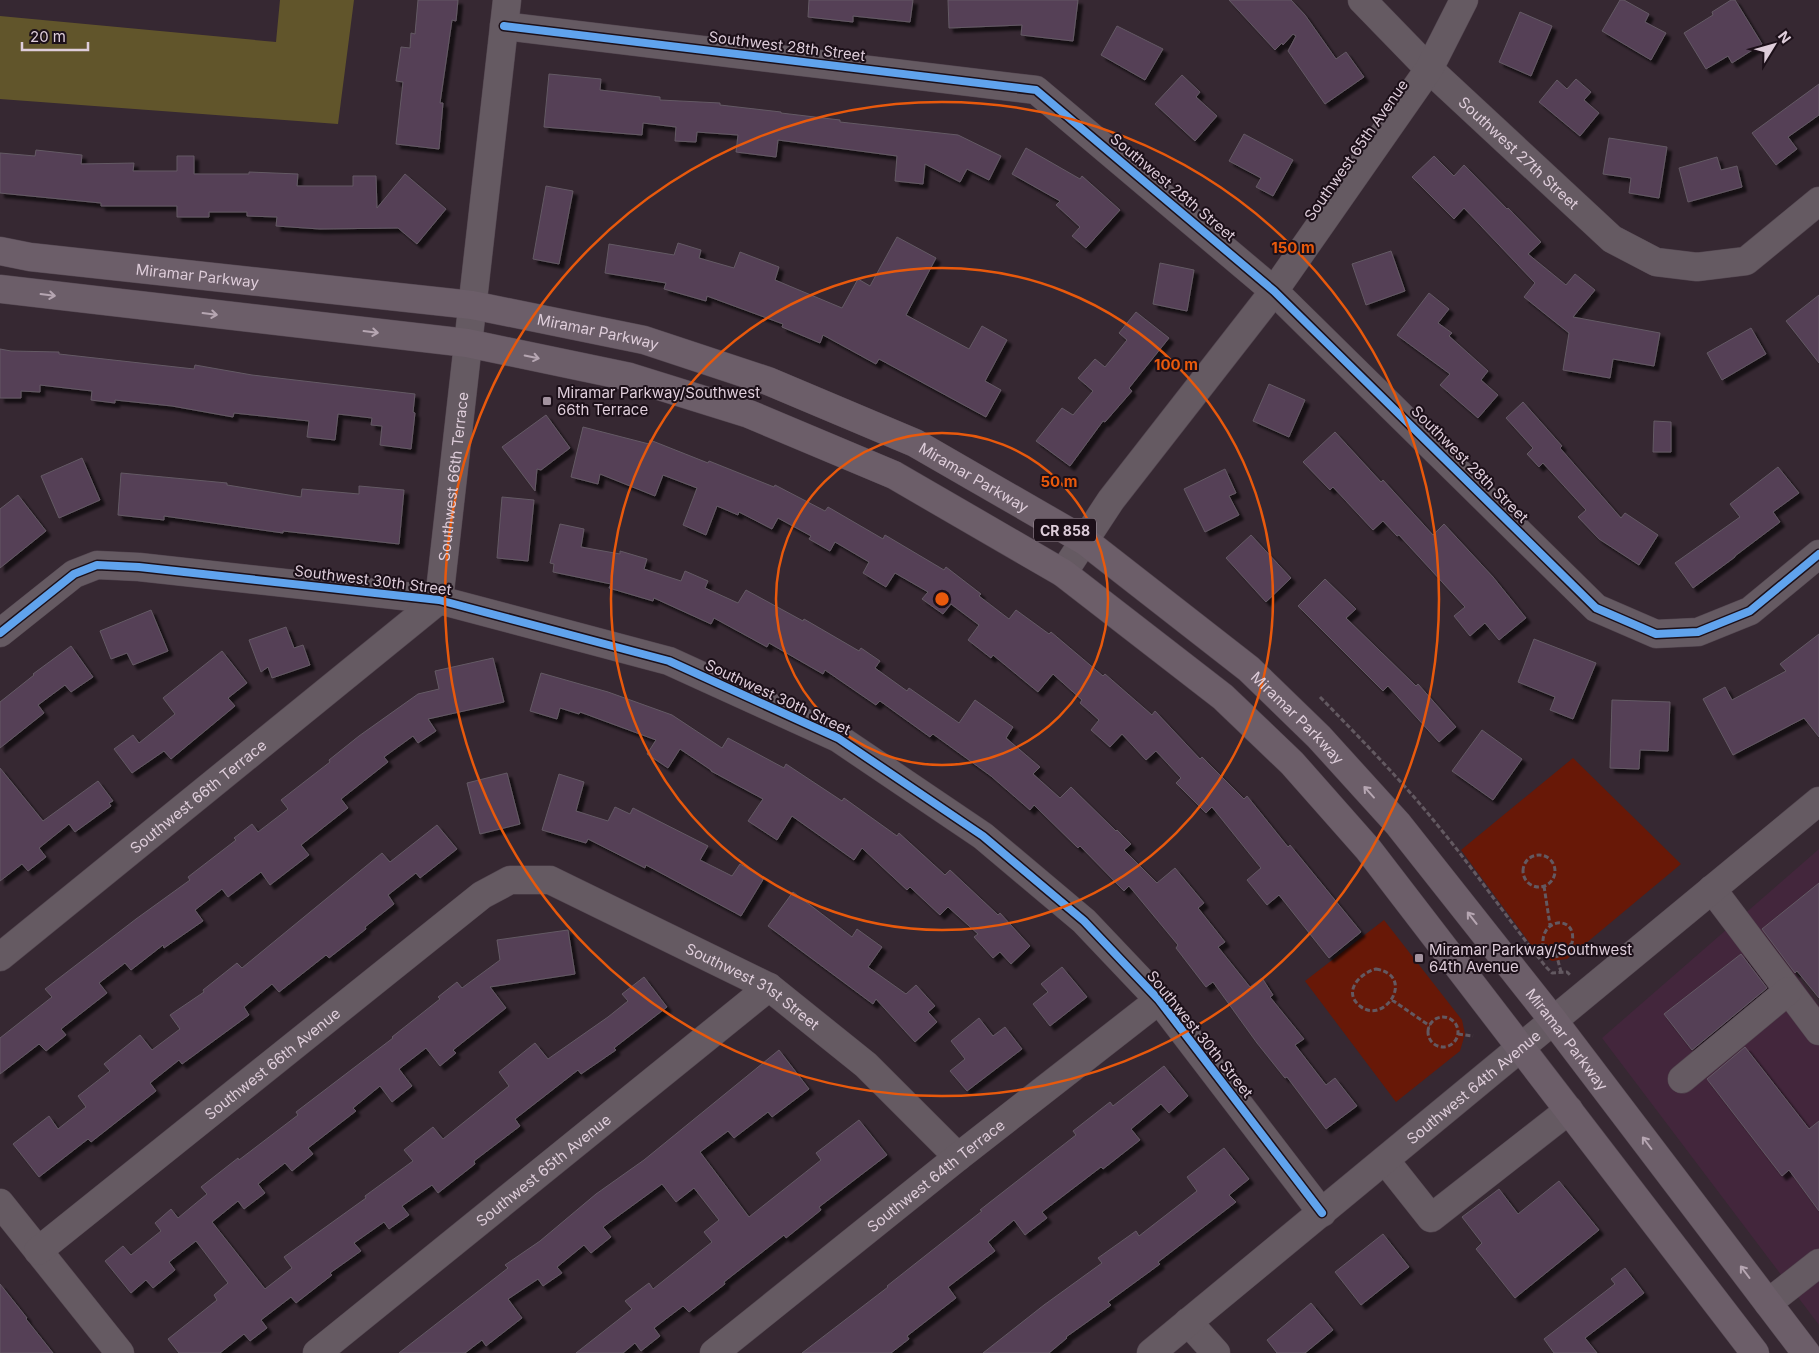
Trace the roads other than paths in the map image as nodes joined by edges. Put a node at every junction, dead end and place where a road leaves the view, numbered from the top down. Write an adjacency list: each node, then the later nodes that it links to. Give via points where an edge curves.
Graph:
1 (1362, 0): 4 (street, Southwest 27th Street)
2 (1464, 0): 4 (street, Southwest 65th Avenue)
3 (505, 13): 8 (street, Southwest 28th Street, via 1036,90); 9 (street, Southwest 66th Terrace)
4 (1430, 69): 5 (street, Southwest 27th Street, via 1612,239 1656,262 1697,267 1746,261); 8 (street, Southwest 65th Avenue)
5 (1819, 201)
6 (0, 252): 9 (main road, Miramar Parkway / CR 858)
7 (0, 289): 10 (main road, CR 858, one-way to 10)
8 (1274, 291): 11 (street, Southwest 65th Avenue, via 1111,500); 12 (street, Southwest 28th Street, via 1596,608 1656,634 1698,632 1750,611)
9 (472, 305): 10 (street, Southwest 66th Terrace); 11 (main road, Miramar Parkway / CR 858, via 644,340 768,381 915,443)
10 (467, 343): 13 (main road, CR 858, one-way to 13, via 630,377 749,414 894,475); 14 (street, Southwest 66th Terrace)
11 (1085, 541): 13 (street, Southwest 65th Avenue); 23 (main road, Miramar Parkway / CR 858, one-way to 11, via 1398,824 1318,737 1249,669)
12 (1819, 554)
13 (1063, 573): 25 (main road, CR 858, via 1224,697 1292,763 1368,849)
14 (439, 600): 15 (street, Southwest 30th Street, via 97,565 74,574); 19 (street, Southwest 66th Terrace); 22 (street, Southwest 30th Street, via 669,661 838,738 983,836 1084,921)
15 (0, 633)
16 (1819, 801): 18 (street, Southwest 64th Avenue)
17 (510, 880): 20 (street, Southwest 31st Street, via 550,880); 32 (street, Southwest 66th Avenue, via 482,895)
18 (1712, 889): 21 (street); 23 (street, Southwest 64th Avenue)
19 (0, 956)
20 (769, 987): 28 (street, Southwest 31st Street, via 866,1065); 37 (street, Southwest 65th Avenue)
21 (1788, 991): 24 (street); 26 (street)
22 (1159, 1000): 28 (street, Southwest 64th Terrace); 31 (street, Southwest 30th Street)
23 (1553, 1020): 25 (street, Southwest 64th Avenue); 34 (main road, Miramar Parkway / CR 858, one-way to 23)
24 (1819, 1032)
25 (1520, 1046): 27 (main road, CR 858); 29 (street, Southwest 64th Avenue)
26 (1682, 1078)
27 (1569, 1110): 29 (street, via 1431,1218); 41 (main road, CR 858)
28 (958, 1157): 38 (street, Southwest 64th Terrace)
29 (1385, 1160): 31 (street, Southwest 64th Avenue)
30 (0, 1203): 32 (street)
31 (1322, 1213): 35 (street, Southwest 64th Avenue)
32 (38, 1251): 36 (street)
33 (1819, 1263): 34 (street)
34 (1768, 1303): 42 (main road, Miramar Parkway / CR 858)
35 (1188, 1322): 39 (street, Southwest 64th Avenue); 40 (street)
36 (120, 1353)
37 (317, 1353)
38 (714, 1353)
39 (1151, 1353)
40 (1216, 1353)
41 (1755, 1353)
42 (1806, 1353)

